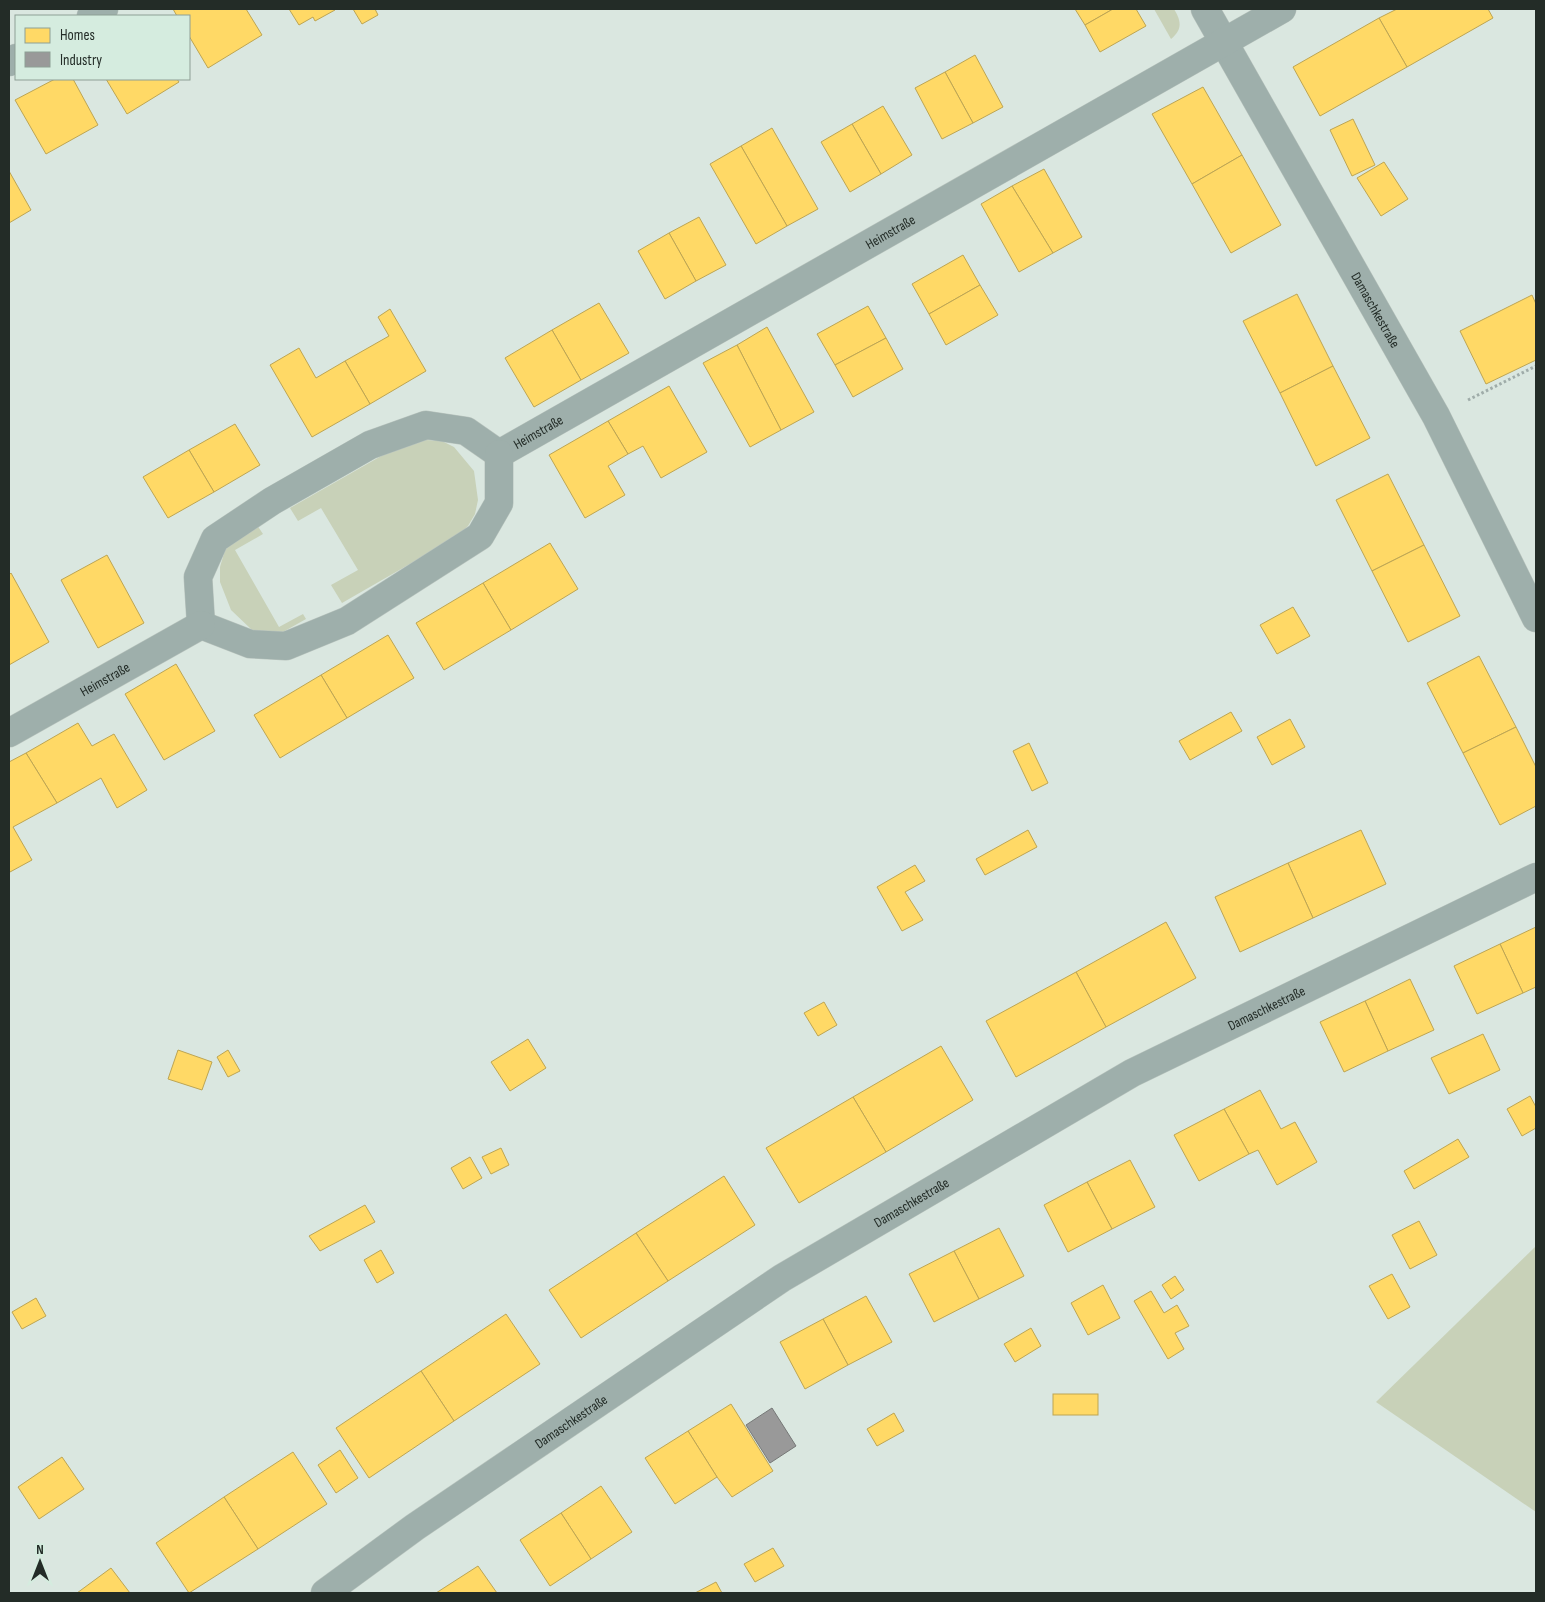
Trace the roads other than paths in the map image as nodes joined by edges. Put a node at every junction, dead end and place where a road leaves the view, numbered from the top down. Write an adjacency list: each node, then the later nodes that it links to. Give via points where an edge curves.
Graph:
1 (104, 9): 4 (street)
2 (1205, 9): 5 (street, Damaschkestraße)
3 (1282, 9): 5 (street, Heimstraße)
4 (93, 15)
5 (1224, 41): 6 (street, Heimstraße); 7 (street, Damaschkestraße, via 1436,416)
6 (499, 454): 8 (street, Heimstraße, via 499,503 480,536 348,621 286,646 250,644); 8 (street, Heimstraße, via 466,431 426,424 370,445 272,501 215,539 198,577)
7 (1536, 618)
8 (201, 625): 9 (street, Heimstraße)
9 (9, 733)
10 (1536, 877): 11 (street, Damaschkestraße, via 1132,1073 782,1278 415,1527)
11 (325, 1593)

